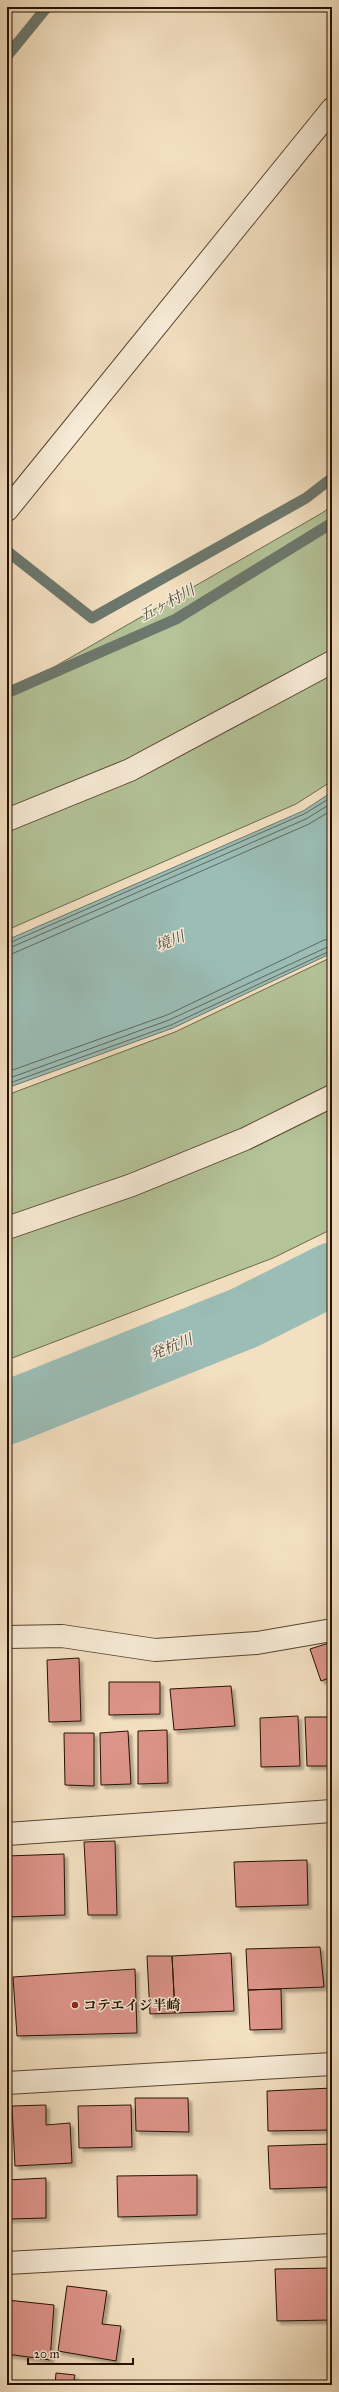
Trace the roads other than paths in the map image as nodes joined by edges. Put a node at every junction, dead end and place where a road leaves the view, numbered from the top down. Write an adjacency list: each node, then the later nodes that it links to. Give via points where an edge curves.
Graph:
1 (332, 109): 2 (street)
2 (7, 510)
3 (332, 662): 4 (street, via 130,770)
4 (7, 820)
5 (332, 1096): 6 (street, via 245,1139 132,1186)
6 (7, 1228)
7 (332, 1630): 8 (street, via 257,1643 155,1650 62,1636)
8 (7, 1637)
9 (332, 1812): 10 (street)
10 (7, 1834)
11 (332, 2064): 12 (street)
12 (7, 2083)
13 (332, 2245): 14 (street)
14 (7, 2264)

